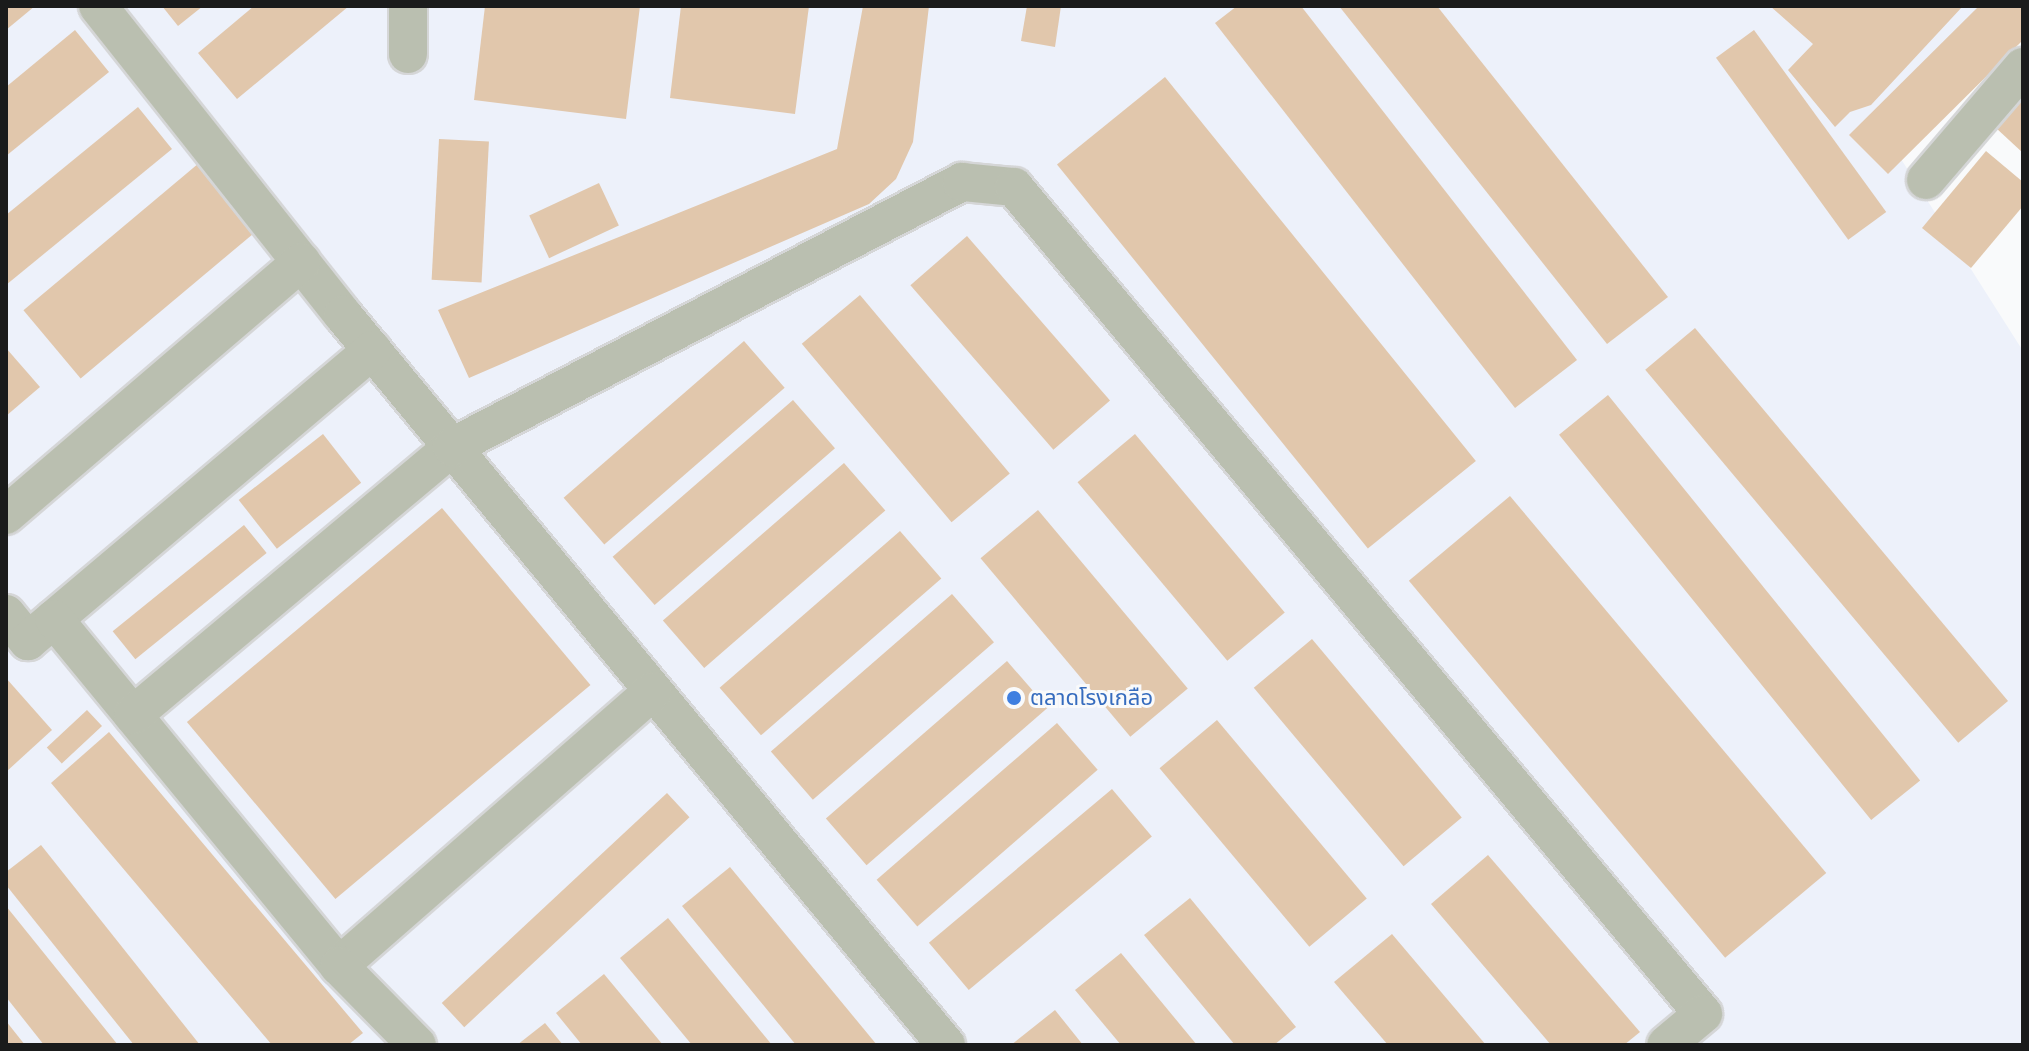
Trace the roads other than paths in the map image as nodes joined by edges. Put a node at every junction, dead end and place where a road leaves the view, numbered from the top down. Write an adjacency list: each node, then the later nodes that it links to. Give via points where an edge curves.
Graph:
1 (98, 6): 6 (lane)
2 (408, 6): 3 (lane)
3 (408, 54)
4 (2023, 67): 5 (lane)
5 (1926, 180)
6 (301, 262): 7 (lane); 9 (lane)
7 (372, 350): 8 (lane); 11 (lane)
8 (452, 447): 12 (lane); 13 (lane); 17 (lane, via 962,182 1014,187 1703,1014)
9 (6, 515)
10 (6, 614): 11 (lane, via 28,641)
11 (54, 619): 13 (lane)
12 (653, 691): 14 (lane); 16 (lane)
13 (133, 715): 14 (lane)
14 (339, 966): 15 (lane)
15 (417, 1045)
16 (946, 1045)
17 (1666, 1045)

